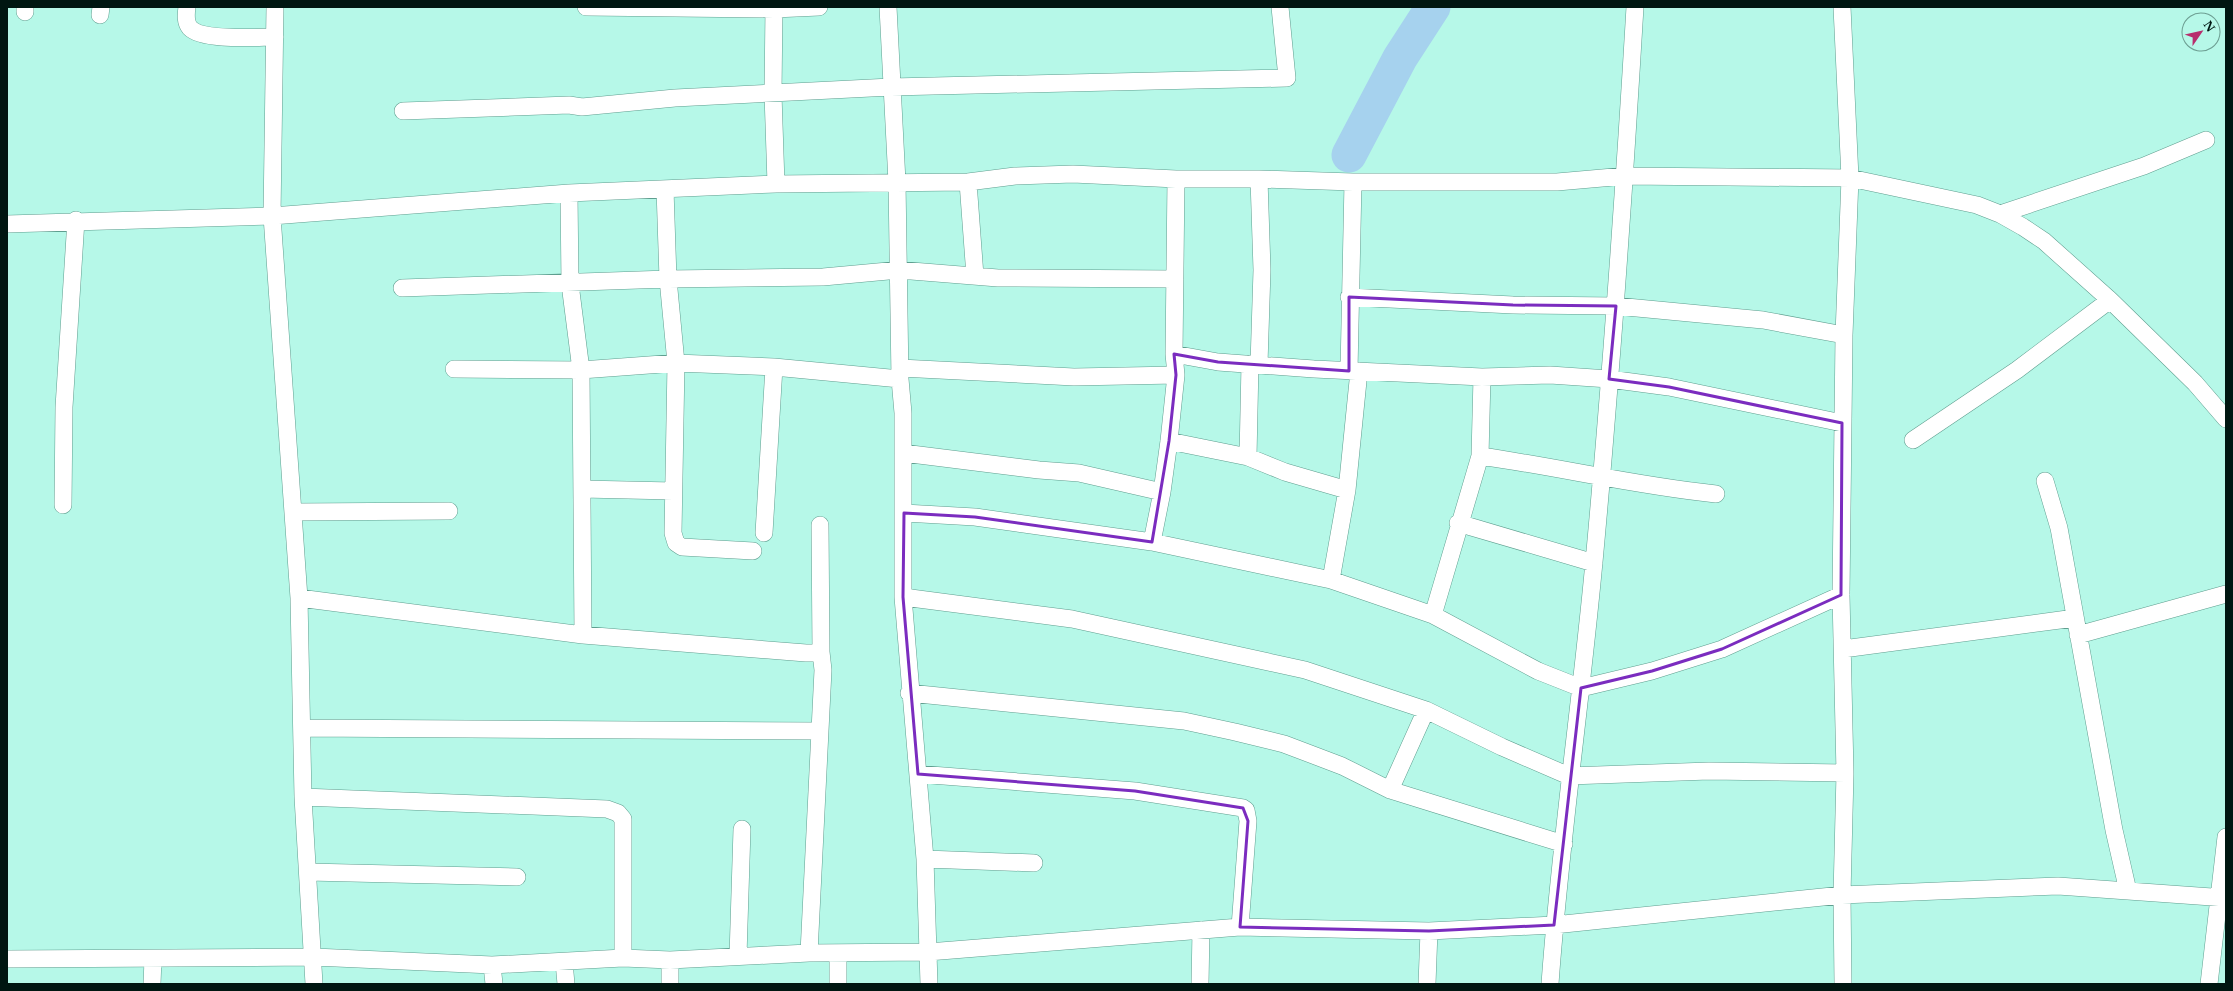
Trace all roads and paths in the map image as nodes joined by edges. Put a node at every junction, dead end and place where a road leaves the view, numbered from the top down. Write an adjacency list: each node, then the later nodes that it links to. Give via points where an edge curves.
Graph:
1 (187, 7): 11 (street, via 186,20 190,28 202,35)
2 (276, 7): 11 (street)
3 (586, 7): 4 (street)
4 (661, 7): 10 (street)
5 (819, 7): 10 (street)
6 (888, 7): 12 (street)
7 (1280, 7): 12 (street, via 1287,78)
8 (1635, 7): 16 (street)
9 (1842, 7): 17 (street)
10 (774, 8): 13 (street)
11 (276, 37): 27 (street)
12 (891, 87): 13 (street); 20 (street)
13 (774, 94): 14 (street, via 676,98 582,107 569,105); 23 (street)
14 (403, 111)
15 (2206, 140): 26 (street, via 2137,168)
16 (1625, 176): 17 (street); 22 (street, via 1557,182); 38 (street)
17 (1850, 178): 26 (street, via 1970,203); 39 (street)
18 (1176, 179): 19 (street); 21 (street, via 1073,174 1015,176); 33 (street)
19 (1259, 179): 22 (street); 42 (street, via 1262,270)
20 (897, 182): 21 (street); 23 (street); 30 (street)
21 (968, 182): 31 (street)
22 (1353, 182): 36 (street)
23 (776, 184): 24 (street)
24 (665, 189): 25 (street); 32 (street)
25 (570, 193): 27 (street); 34 (street)
26 (2000, 214): 37 (street, via 2044,242)
27 (272, 216): 28 (street); 67 (street)
28 (76, 220): 29 (street); 65 (street, via 64,407)
29 (7, 224)
30 (899, 270): 31 (street); 32 (street, via 823,277); 47 (street)
31 (975, 276): 33 (street)
32 (668, 279): 34 (street); 41 (street)
33 (1175, 279): 40 (street)
34 (570, 284): 35 (street); 45 (street)
35 (402, 288)
36 (1349, 297): 38 (street, via 1505,305); 46 (street)
37 (2110, 300): 51 (street, via 2195,383); 53 (street, via 2017,370)
38 (1616, 306): 39 (street, via 1763,320); 50 (street)
39 (1844, 335): 52 (street)
40 (1174, 354): 42 (street, via 1218,362); 48 (street)
41 (676, 363): 43 (street); 45 (street); 62 (street)
42 (1255, 364): 46 (street); 57 (street)
43 (774, 367): 47 (street); 71 (street)
44 (454, 369): 45 (street)
45 (581, 370): 60 (street)
46 (1354, 371): 49 (street); 61 (street)
47 (900, 373): 48 (street, via 1074,377); 55 (street)
48 (1176, 375): 54 (street)
49 (1482, 377): 50 (street, via 1550,375); 56 (street)
50 (1609, 379): 52 (street, via 1669,387); 58 (street)
51 (2226, 419)
52 (1842, 423): 77 (street)
53 (1913, 440)
54 (1169, 441): 57 (street); 63 (street)
55 (903, 453): 63 (street, via 1079,473); 68 (street)
56 (1480, 456): 58 (street, via 1552,466); 69 (street, via 1474,481)
57 (1248, 457): 61 (street, via 1284,472)
58 (1601, 478): 64 (street); 74 (street)
59 (2045, 482): 81 (street, via 2059,528)
60 (582, 489): 62 (street); 82 (street)
61 (1347, 490): 75 (street)
62 (673, 491): 73 (street, via 673,533 676,543 682,547)
63 (1162, 492): 72 (street)
64 (1716, 494)
65 (63, 504)
66 (449, 511): 67 (street)
67 (294, 512): 79 (street)
68 (904, 513): 72 (street, via 975,517); 78 (street)
69 (1458, 523): 74 (street); 80 (street, via 1451,558)
70 (820, 525): 85 (street)
71 (764, 533)
72 (1152, 542): 75 (street)
73 (753, 551)
74 (1594, 563): 86 (street)
75 (1331, 580): 80 (street)
76 (2226, 594): 83 (street)
77 (1841, 595): 84 (street); 86 (street, via 1722,649 1652,671)
78 (903, 597): 87 (street); 88 (street, via 1072,619 1305,670)
79 (299, 598): 82 (street); 89 (street)
80 (1433, 614): 86 (street, via 1538,671)
81 (2075, 618): 83 (street); 84 (street)
82 (583, 635): 85 (street, via 806,653)
83 (2078, 635): 103 (street, via 2114,830)
84 (1843, 649): 91 (street)
85 (821, 652): 90 (street, via 823,670)
86 (1581, 688): 93 (street)
87 (910, 693): 92 (street); 94 (street, via 1184,721 1284,744 1342,766)
88 (1426, 710): 93 (street); 94 (street)
89 (302, 728): 90 (street); 95 (street)
90 (819, 731): 111 (street)
91 (1845, 773): 93 (street, via 1710,771); 104 (street)
92 (918, 774): 99 (street); 107 (street, via 1135,791 1243,808 1246,810 1248,821)
93 (1569, 776): 98 (street)
94 (1390, 790): 98 (street)
95 (303, 797): 101 (street); 116 (street, via 607,808 623,819)
96 (742, 829): 114 (street)
97 (2226, 837): 105 (street)
98 (1564, 844): 106 (street)
99 (925, 859): 100 (street); 110 (street)
100 (1034, 863)
101 (308, 872): 102 (street); 113 (street)
102 (517, 877)
103 (2128, 891): 104 (street, via 2058,886); 105 (street)
104 (1842, 895): 106 (street); 121 (street)
105 (2222, 898): 133 (street)
106 (1554, 925): 109 (street); 131 (street)
107 (1240, 927): 108 (street); 109 (street)
108 (1202, 930): 110 (street); 129 (street)
109 (1429, 931): 130 (street)
110 (928, 952): 112 (street); 128 (street)
111 (809, 953): 112 (street); 114 (street)
112 (838, 954): 127 (street)
113 (314, 956): 115 (street); 120 (street); 123 (street)
114 (738, 956): 118 (street)
115 (153, 958): 117 (street); 122 (street)
116 (623, 958): 118 (street); 119 (street)
117 (7, 959)
118 (670, 960): 126 (street)
119 (564, 962): 120 (street); 125 (street)
120 (492, 965): 124 (street)
121 (1843, 977): 132 (street)
122 (152, 984)
123 (314, 984)
124 (494, 984)
125 (566, 984)
126 (670, 984)
127 (838, 984)
128 (929, 984)
129 (1200, 984)
130 (1427, 984)
131 (1550, 984)
132 (1854, 984)
133 (2209, 984)

